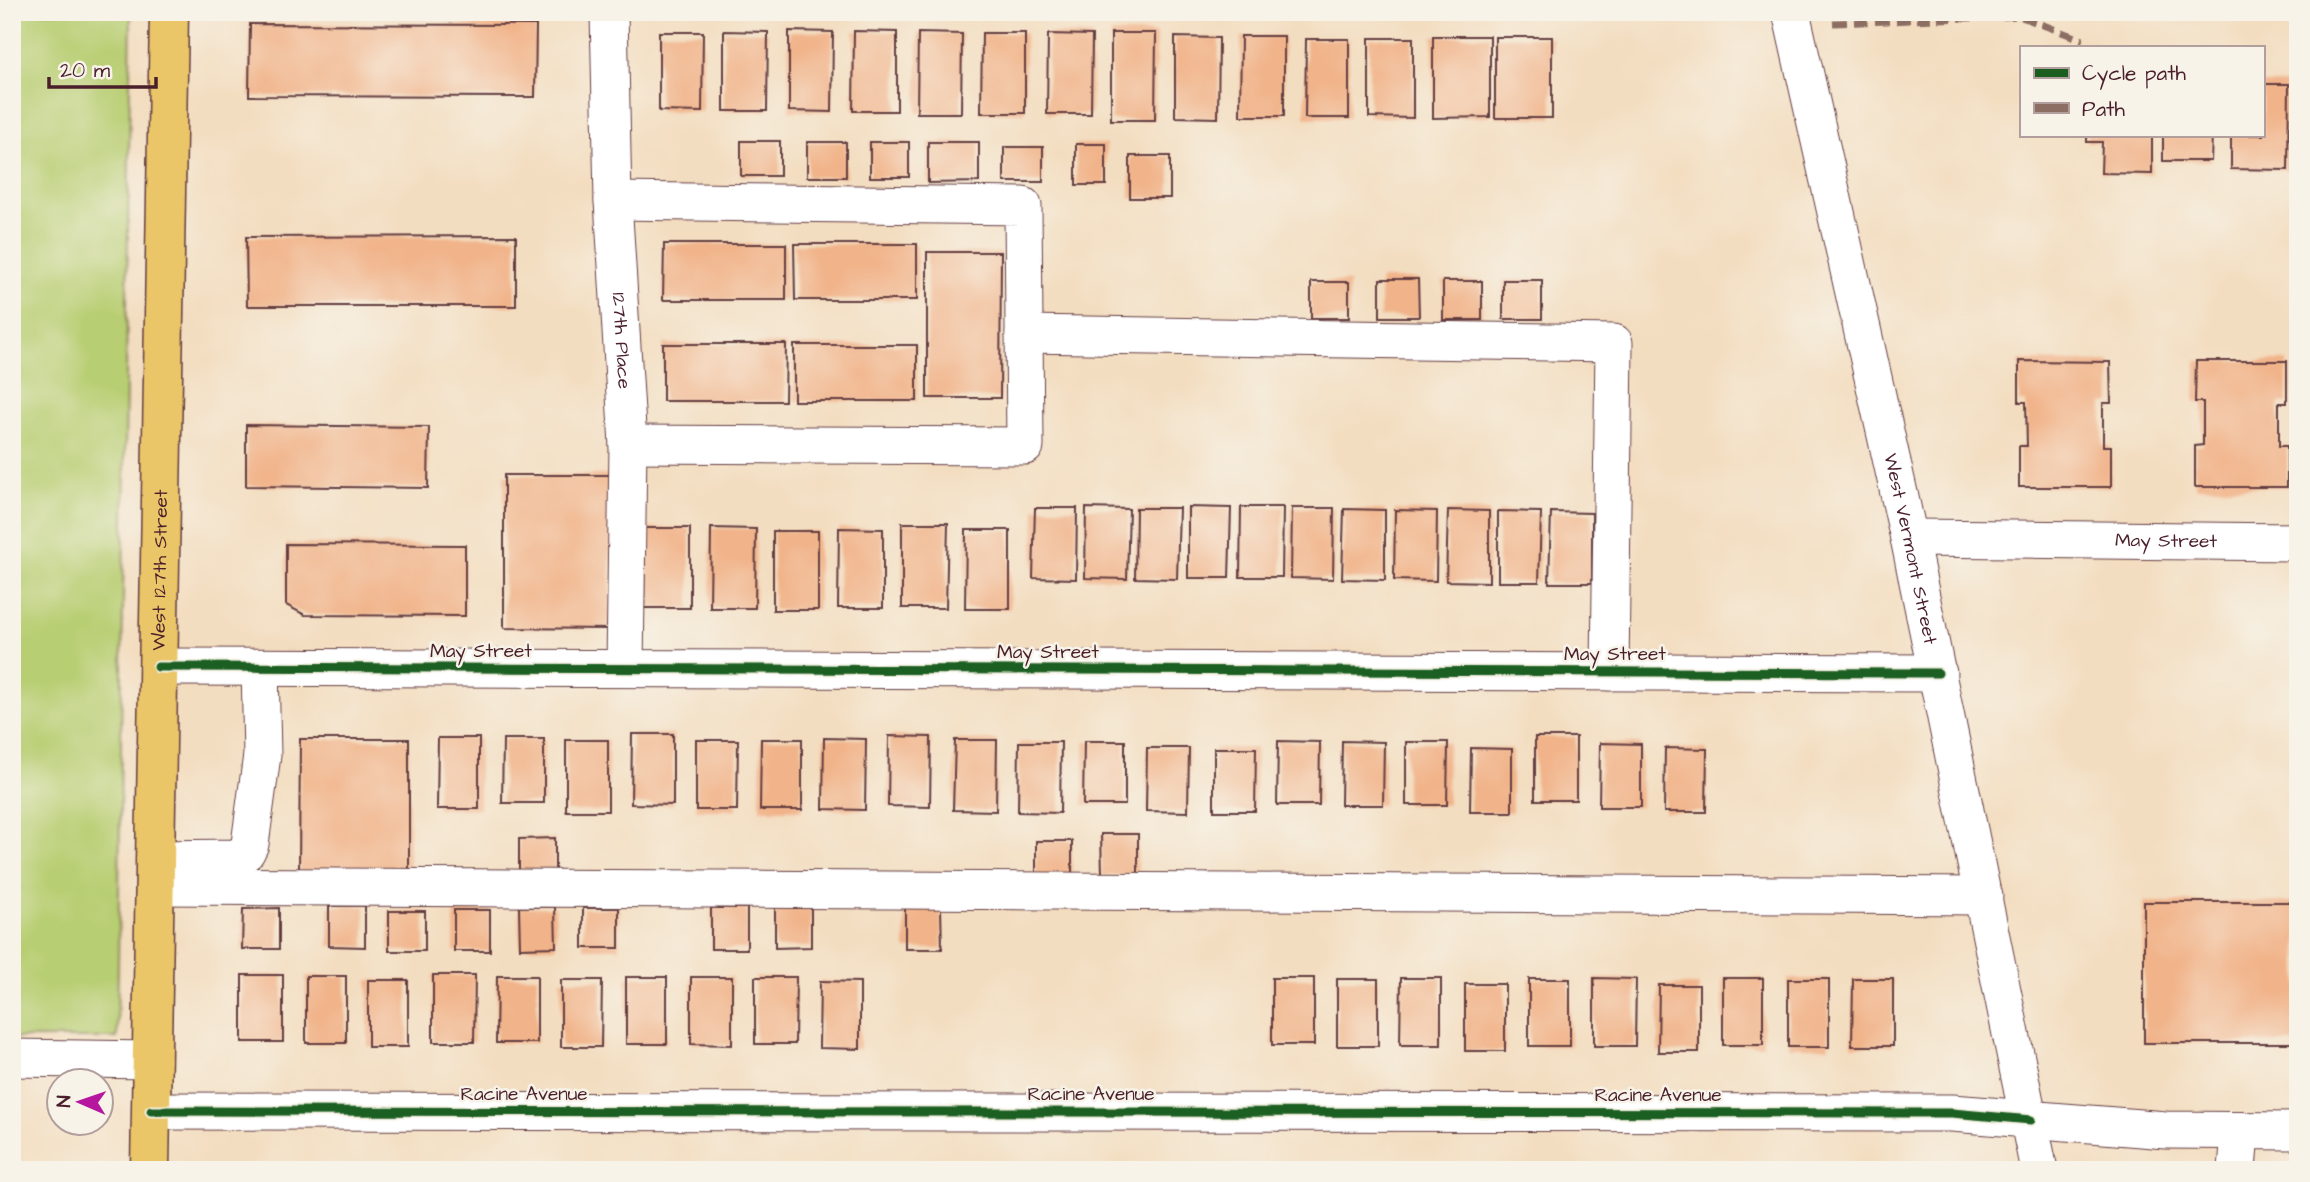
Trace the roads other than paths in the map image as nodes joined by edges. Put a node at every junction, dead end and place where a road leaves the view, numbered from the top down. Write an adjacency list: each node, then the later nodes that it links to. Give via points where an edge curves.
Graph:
1 (169, 12): 9 (main road, West 127th Street)
2 (609, 12): 4 (street, 127th Place)
3 (1791, 12): 7 (street, West Vermont Street)
4 (613, 201): 5 (street, via 1023,206); 6 (street, 127th Place)
5 (1024, 334): 6 (street, via 1025,446); 12 (street, via 1614,343)
6 (628, 444): 11 (street, 127th Place)
7 (1909, 538): 8 (street, May Street); 13 (street, West Vermont Street)
8 (2298, 542)
9 (158, 667): 10 (street, May Street); 14 (main road, West 127th Street)
10 (260, 667): 11 (street, May Street); 14 (street, via 262,755 246,852 236,858)
11 (625, 668): 12 (street, May Street)
12 (1610, 672): 13 (street, May Street)
13 (1938, 673): 15 (street, West Vermont Street)
14 (155, 873): 15 (street); 17 (main road, West 127th Street)
15 (1984, 896): 19 (street, West Vermont Street)
16 (12, 1058): 17 (street)
17 (152, 1060): 18 (main road, West 127th Street)
18 (151, 1111): 19 (street, Racine Avenue, via 1952,1113); 22 (main road, West 127th Street)
19 (2031, 1120): 20 (street, Racine Avenue); 23 (street, West Vermont Street)
20 (2240, 1131): 21 (street, Racine Avenue); 24 (street)
21 (2298, 1131)
22 (150, 1170)
23 (2039, 1170)
24 (2237, 1170)

